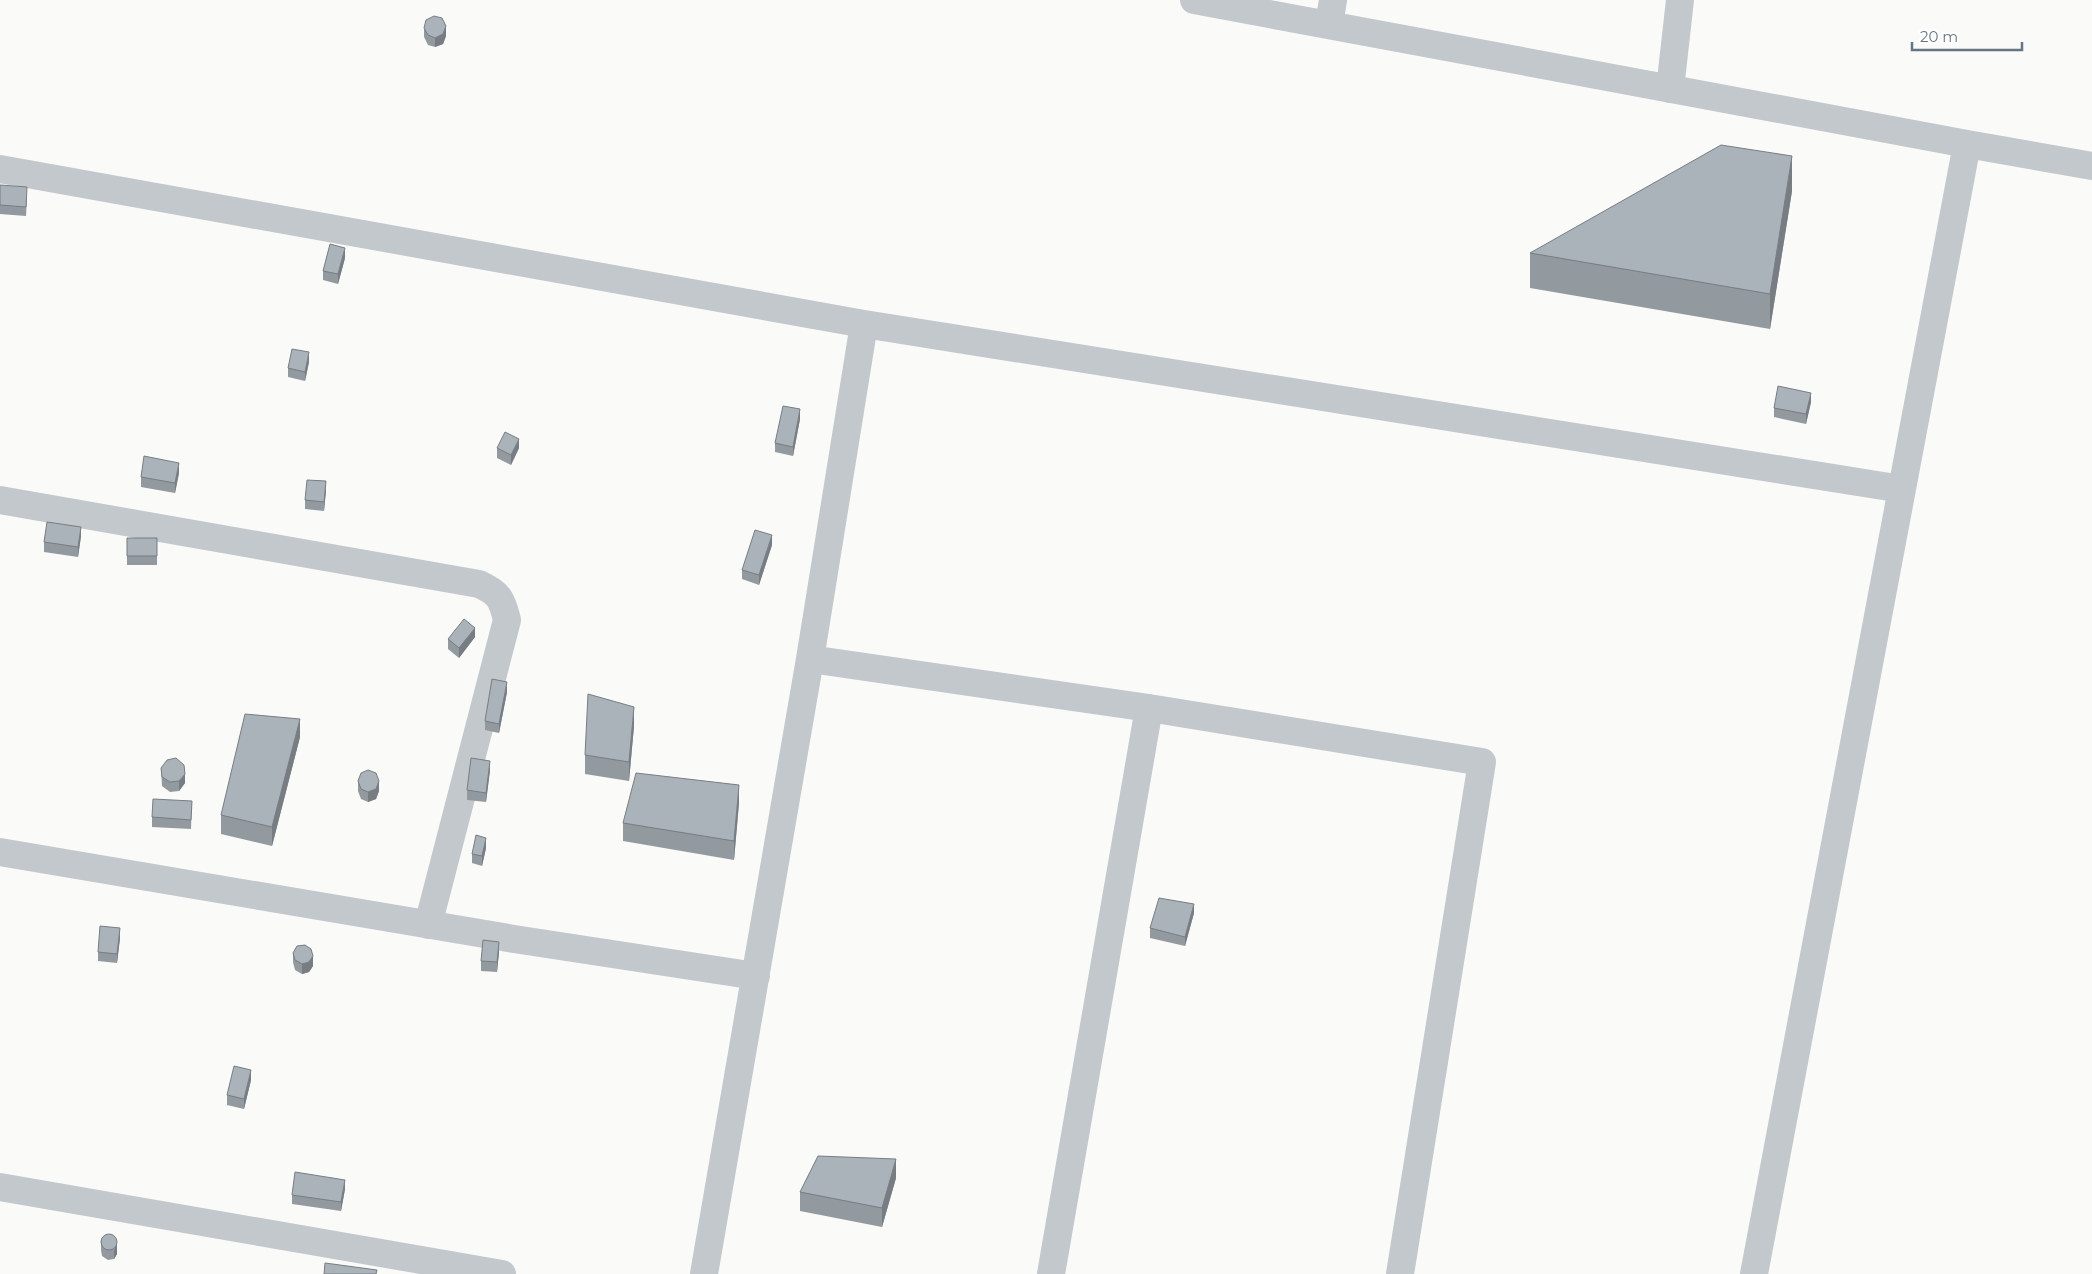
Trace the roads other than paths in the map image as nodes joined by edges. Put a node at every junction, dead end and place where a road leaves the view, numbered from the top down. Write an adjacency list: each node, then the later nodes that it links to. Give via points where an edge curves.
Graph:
1 (1194, 0): 3 (street)
2 (1680, 0): 4 (street)
3 (1331, 13): 4 (street)
4 (1670, 89): 5 (street)
5 (1967, 144): 6 (street); 9 (street)
6 (2092, 166)
7 (0, 170): 8 (street)
8 (864, 324): 9 (street); 11 (street)
9 (1902, 489): 21 (street)
10 (0, 500): 14 (street, via 479,584 495,592 507,620)
11 (810, 659): 12 (street); 15 (street)
12 (1149, 708): 19 (street); 20 (street, via 1482,762)
13 (0, 852): 14 (street)
14 (428, 925): 15 (street)
15 (756, 976): 18 (street)
16 (0, 1187): 17 (street)
17 (502, 1274)
18 (704, 1274)
19 (1051, 1274)
20 (1400, 1274)
21 (1754, 1274)

